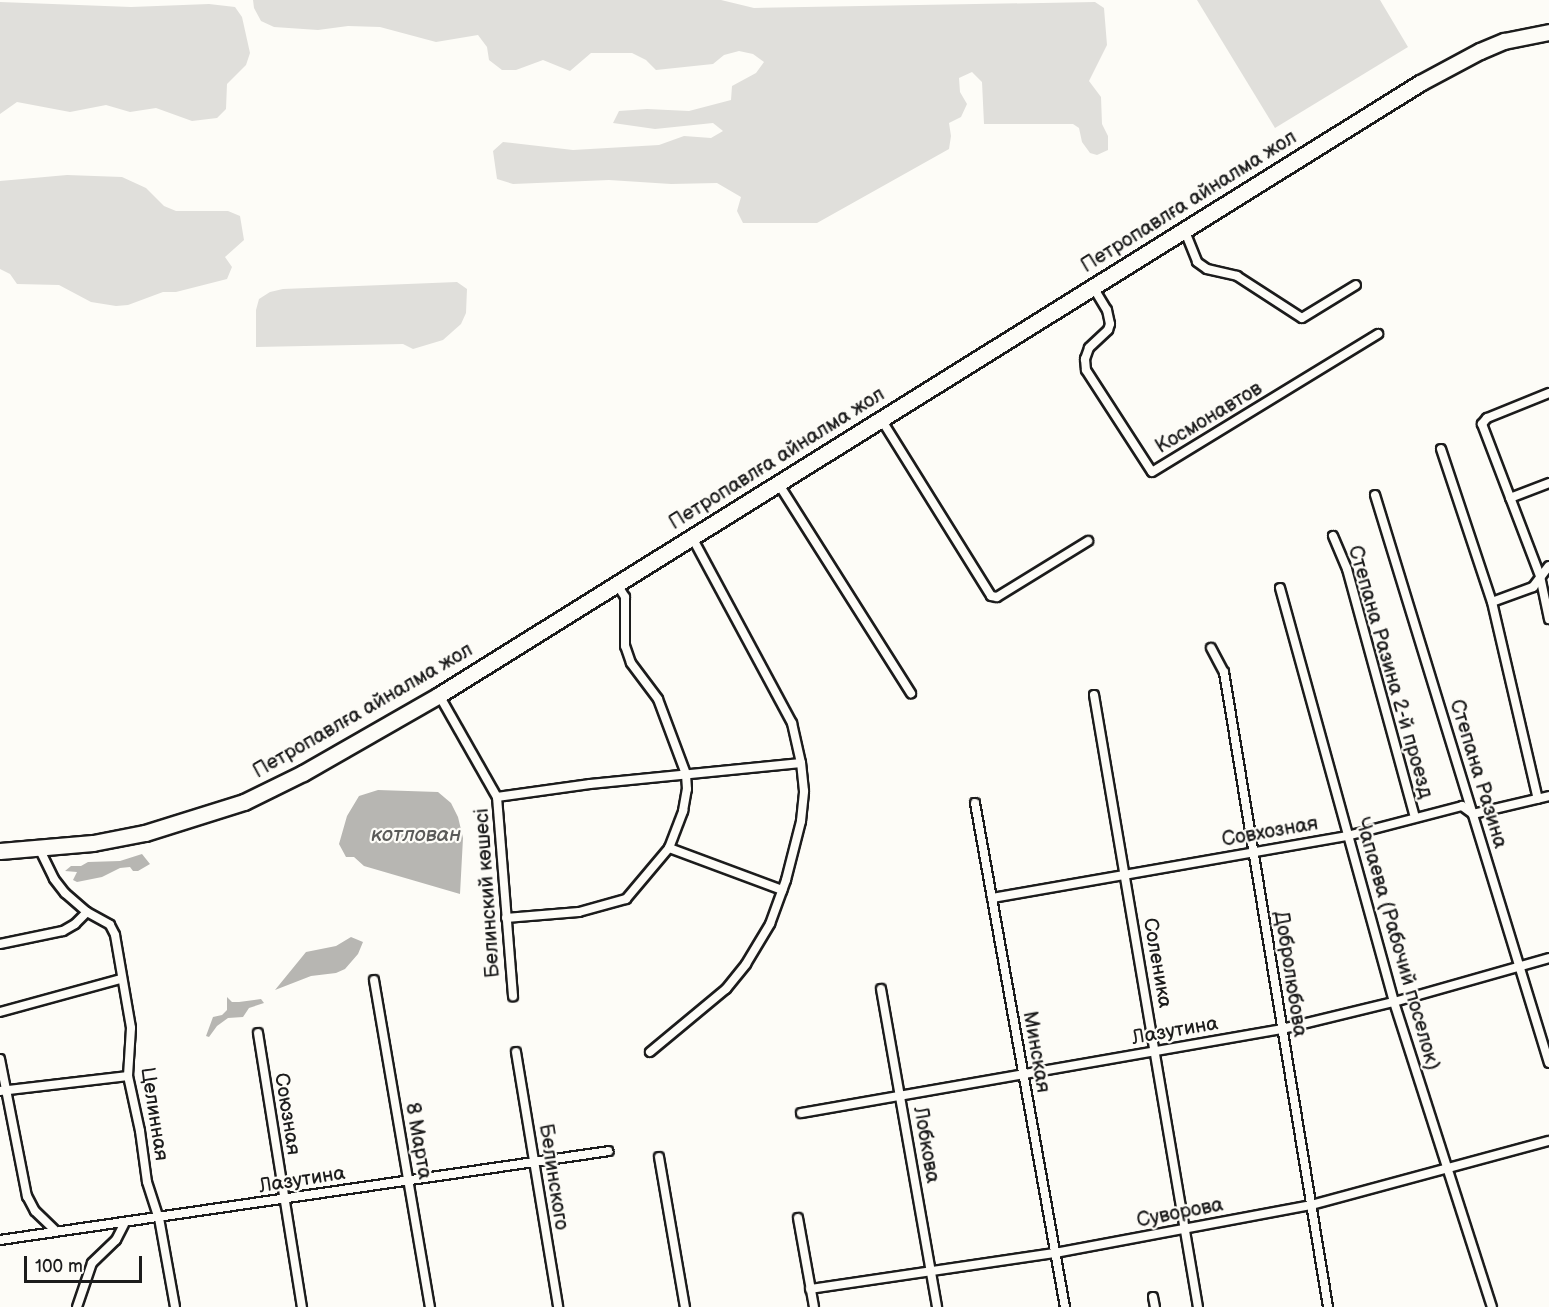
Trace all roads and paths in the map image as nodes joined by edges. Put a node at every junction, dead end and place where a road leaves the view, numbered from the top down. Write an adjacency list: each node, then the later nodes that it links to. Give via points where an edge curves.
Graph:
1 (1549, 32): 2 (highway, Петропавлға айналма жол, via 1504,41 1451,65)
2 (1184, 230): 3 (street, via 1197,262 1207,269 1237,276 1302,318); 4 (highway, Петропавлға айналма жол)
3 (1356, 285)
4 (1092, 287): 5 (street, Космонавтов, via 1107,310 1110,324 1089,348 1086,370 1152,472); 7 (highway, Петропавлға айналма жол)
5 (1378, 334)
6 (1549, 393): 12 (street, via 1483,422)
7 (881, 419): 9 (highway, Петропавлға айналма жол); 15 (street, via 991,596 997,597)
8 (1441, 449): 20 (street)
9 (778, 483): 14 (highway, Петропавлға айналма жол); 23 (street)
10 (1549, 483): 12 (street)
11 (1375, 495): 32 (street, Степана Разина)
12 (1510, 498): 17 (street)
13 (1333, 536): 33 (street, Степана Разина 2-й проезд, via 1347,569)
14 (692, 537): 18 (highway, Петропавлға айналма жол); 26 (street, via 783,704 799,743)
15 (1088, 541)
16 (1549, 566): 17 (street)
17 (1540, 576): 20 (street, via 1533,587); 21 (street)
18 (616, 584): 24 (highway, Петропавлға айналма жол); 27 (street, via 625,597 624,636 628,654 658,699)
19 (1280, 588): 34 (street, Чапаева (Рабочий поселок))
20 (1492, 602): 30 (street)
21 (1549, 619)
22 (1211, 648): 38 (street, Добролюбова, via 1224,672)
23 (911, 693)
24 (439, 695): 29 (street, Белинский көшесі); 35 (highway, Петропавлға айналма жол, via 244,802 145,833)
25 (1094, 695): 39 (street, Соленика)
26 (801, 763): 27 (street); 40 (street, via 801,821)
27 (686, 774): 29 (street); 36 (street, via 686,800)
28 (1549, 796): 30 (street, Совхозная)
29 (497, 797): 43 (street, Белинский көшесі)
30 (1538, 799): 32 (street, Совхозная)
31 (975, 803): 41 (street, Минская)
32 (1473, 814): 33 (street, Совхозная, via 1461,806); 46 (street, Степана Разина)
33 (1415, 817): 34 (street, Совхозная)
34 (1347, 836): 38 (street, Совхозная); 51 (street, Чапаева (Рабочий поселок))
35 (39, 848): 37 (highway, Петропавлға айналма жол); 42 (street, Целинная, via 54,879)
36 (669, 848): 40 (street); 43 (street, via 633,893 618,902 579,912)
37 (0, 851)
38 (1253, 852): 39 (street, Совхозная); 53 (street, Добролюбова)
39 (1125, 874): 41 (street, Совхозная); 55 (street, Соленика)
40 (782, 890): 57 (street, via 770,924 726,989)
41 (992, 898): 60 (street, Минская)
42 (87, 912): 44 (street, via 63,931); 47 (street, Целинная, via 113,929)
43 (506, 918): 50 (street, Белинский көшесі)
44 (0, 944)
45 (1549, 958): 46 (street, Лазутина)
46 (1520, 967): 51 (street, Лазутина); 59 (street, Степана Разина)
47 (121, 979): 52 (street); 61 (street, Целинная, via 131,1028)
48 (374, 980): 70 (street, 8 Марта)
49 (881, 989): 63 (street, Лобкова)
50 (513, 996)
51 (1394, 1002): 53 (street, Лазутина); 69 (street, Чапаева (Рабочий поселок))
52 (0, 1012)
53 (1282, 1029): 55 (street, Лазутина); 72 (street, Добролюбова)
54 (258, 1033): 71 (street, Союзная)
55 (1155, 1051): 60 (street, Лазутина); 76 (street, Соленика)
56 (516, 1052): 68 (street, Белинского)
57 (650, 1052)
58 (0, 1059): 62 (street)
59 (1549, 1063)
60 (1023, 1074): 63 (street, Лазутина); 79 (street, Минская)
61 (128, 1076): 62 (street); 73 (street, Целинная, via 147,1182)
62 (3, 1091): 77 (street, via 27,1196 35,1211)
63 (900, 1096): 64 (street, Лазутина); 80 (street, Лобкова)
64 (801, 1113)
65 (1549, 1141): 69 (street, Суворова)
66 (609, 1151): 68 (street, Лазутина)
67 (659, 1157): 87 (street)
68 (534, 1162): 70 (street, Лазутина); 86 (street, Белинского)
69 (1448, 1168): 72 (street, Суворова); 93 (street, Чапаева (Рабочий поселок))
70 (408, 1181): 71 (street, Лазутина); 85 (street, 8 Марта)
71 (284, 1200): 73 (street, Лазутина); 84 (street, Союзная)
72 (1311, 1205): 76 (street, Суворова); 92 (street, Добролюбова)
73 (159, 1218): 75 (street, Лазутина); 83 (street, Целинная)
74 (798, 1218): 81 (street)
75 (124, 1224): 77 (street, Лазутина); 82 (street, via 116,1240 92,1263)
76 (1185, 1228): 79 (street, Суворова); 91 (street, Соленика)
77 (56, 1230): 78 (street, Лазутина)
78 (0, 1240)
79 (1055, 1253): 80 (street, Суворова); 90 (street, Минская)
80 (931, 1271): 81 (street, Суворова); 89 (street, Лобкова)
81 (810, 1289): 88 (street)
82 (77, 1307)
83 (174, 1307)
84 (302, 1307)
85 (430, 1307)
86 (558, 1307)
87 (685, 1307)
88 (814, 1307)
89 (937, 1307)
90 (1065, 1307)
91 (1198, 1307)
92 (1328, 1307)
93 (1492, 1307)

